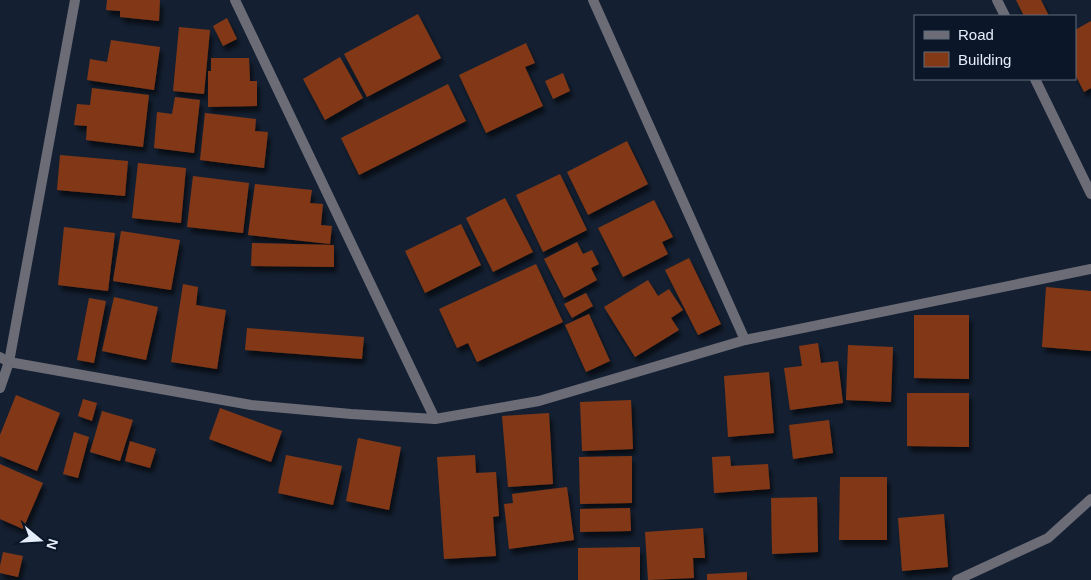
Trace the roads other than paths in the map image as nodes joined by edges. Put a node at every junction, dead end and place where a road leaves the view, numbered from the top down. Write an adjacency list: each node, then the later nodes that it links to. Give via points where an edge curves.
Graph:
1 (75, 0): 10 (street)
2 (235, 0): 12 (street)
3 (593, 0): 9 (street)
4 (997, 0): 5 (street)
5 (1004, 15)
6 (1035, 80): 7 (street)
7 (1091, 194)
8 (1091, 269): 9 (street)
9 (745, 340): 12 (street, via 539,401)
10 (5, 360): 11 (street); 12 (street, via 251,405)
11 (0, 388)
12 (435, 418)
13 (1091, 499): 14 (street, via 1048,538)
14 (957, 580)

